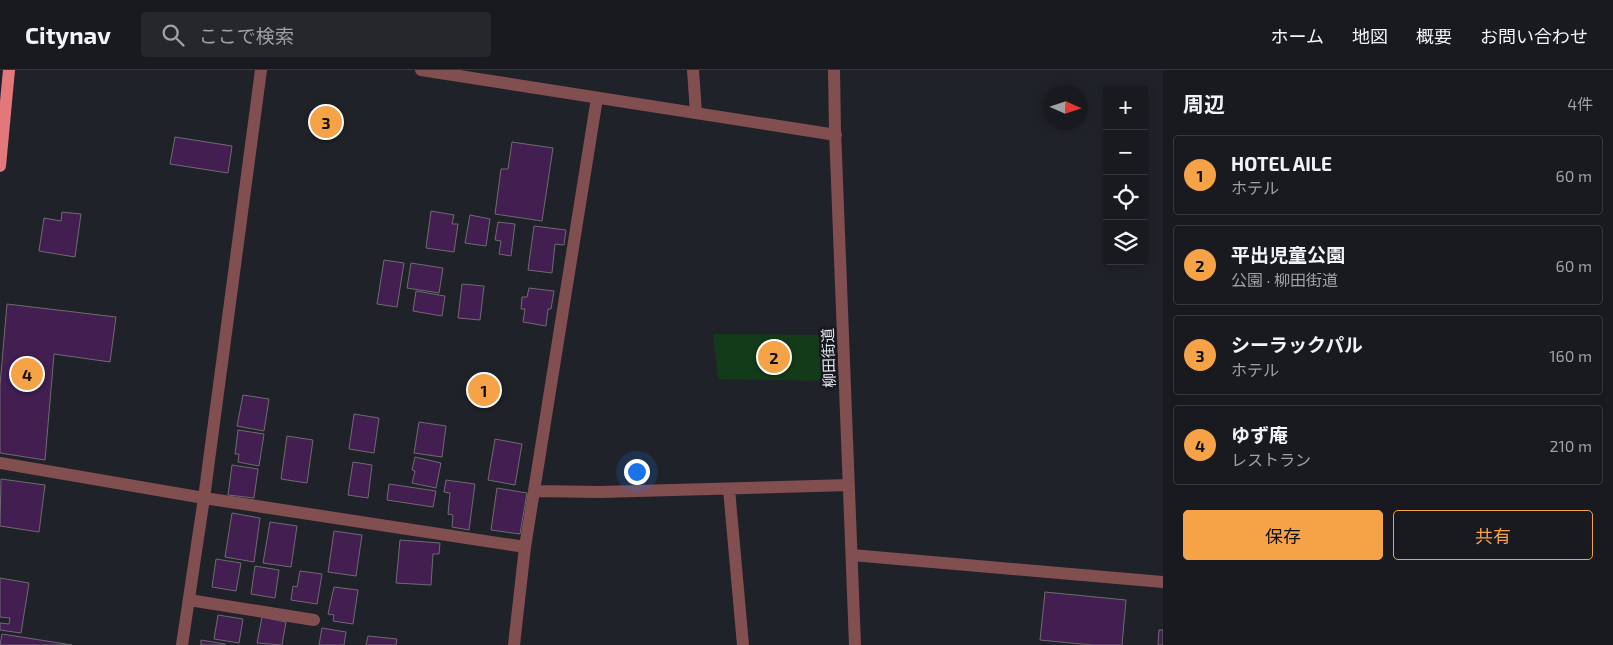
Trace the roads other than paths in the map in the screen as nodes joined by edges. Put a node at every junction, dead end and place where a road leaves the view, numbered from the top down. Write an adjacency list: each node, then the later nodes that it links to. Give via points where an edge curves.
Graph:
1 (9, 70): 9 (main road)
2 (261, 70): 14 (street)
3 (421, 70): 6 (street)
4 (692, 70): 7 (street)
5 (834, 70): 8 (street, 柳田街道)
6 (596, 98): 7 (street); 13 (street)
7 (696, 113): 8 (street)
8 (836, 135): 11 (street, 柳田街道)
9 (0, 166)
10 (0, 463): 14 (street)
11 (849, 485): 12 (street); 16 (street, 柳田街道)
12 (729, 490): 13 (street); 22 (street)
13 (534, 491): 15 (street)
14 (204, 498): 15 (street); 18 (street)
15 (525, 547): 21 (street)
16 (852, 555): 17 (street); 23 (street, 柳田街道)
17 (1163, 582)
18 (188, 600): 19 (street); 20 (street)
19 (314, 620)
20 (182, 645)
21 (514, 645)
22 (743, 645)
23 (855, 645)

